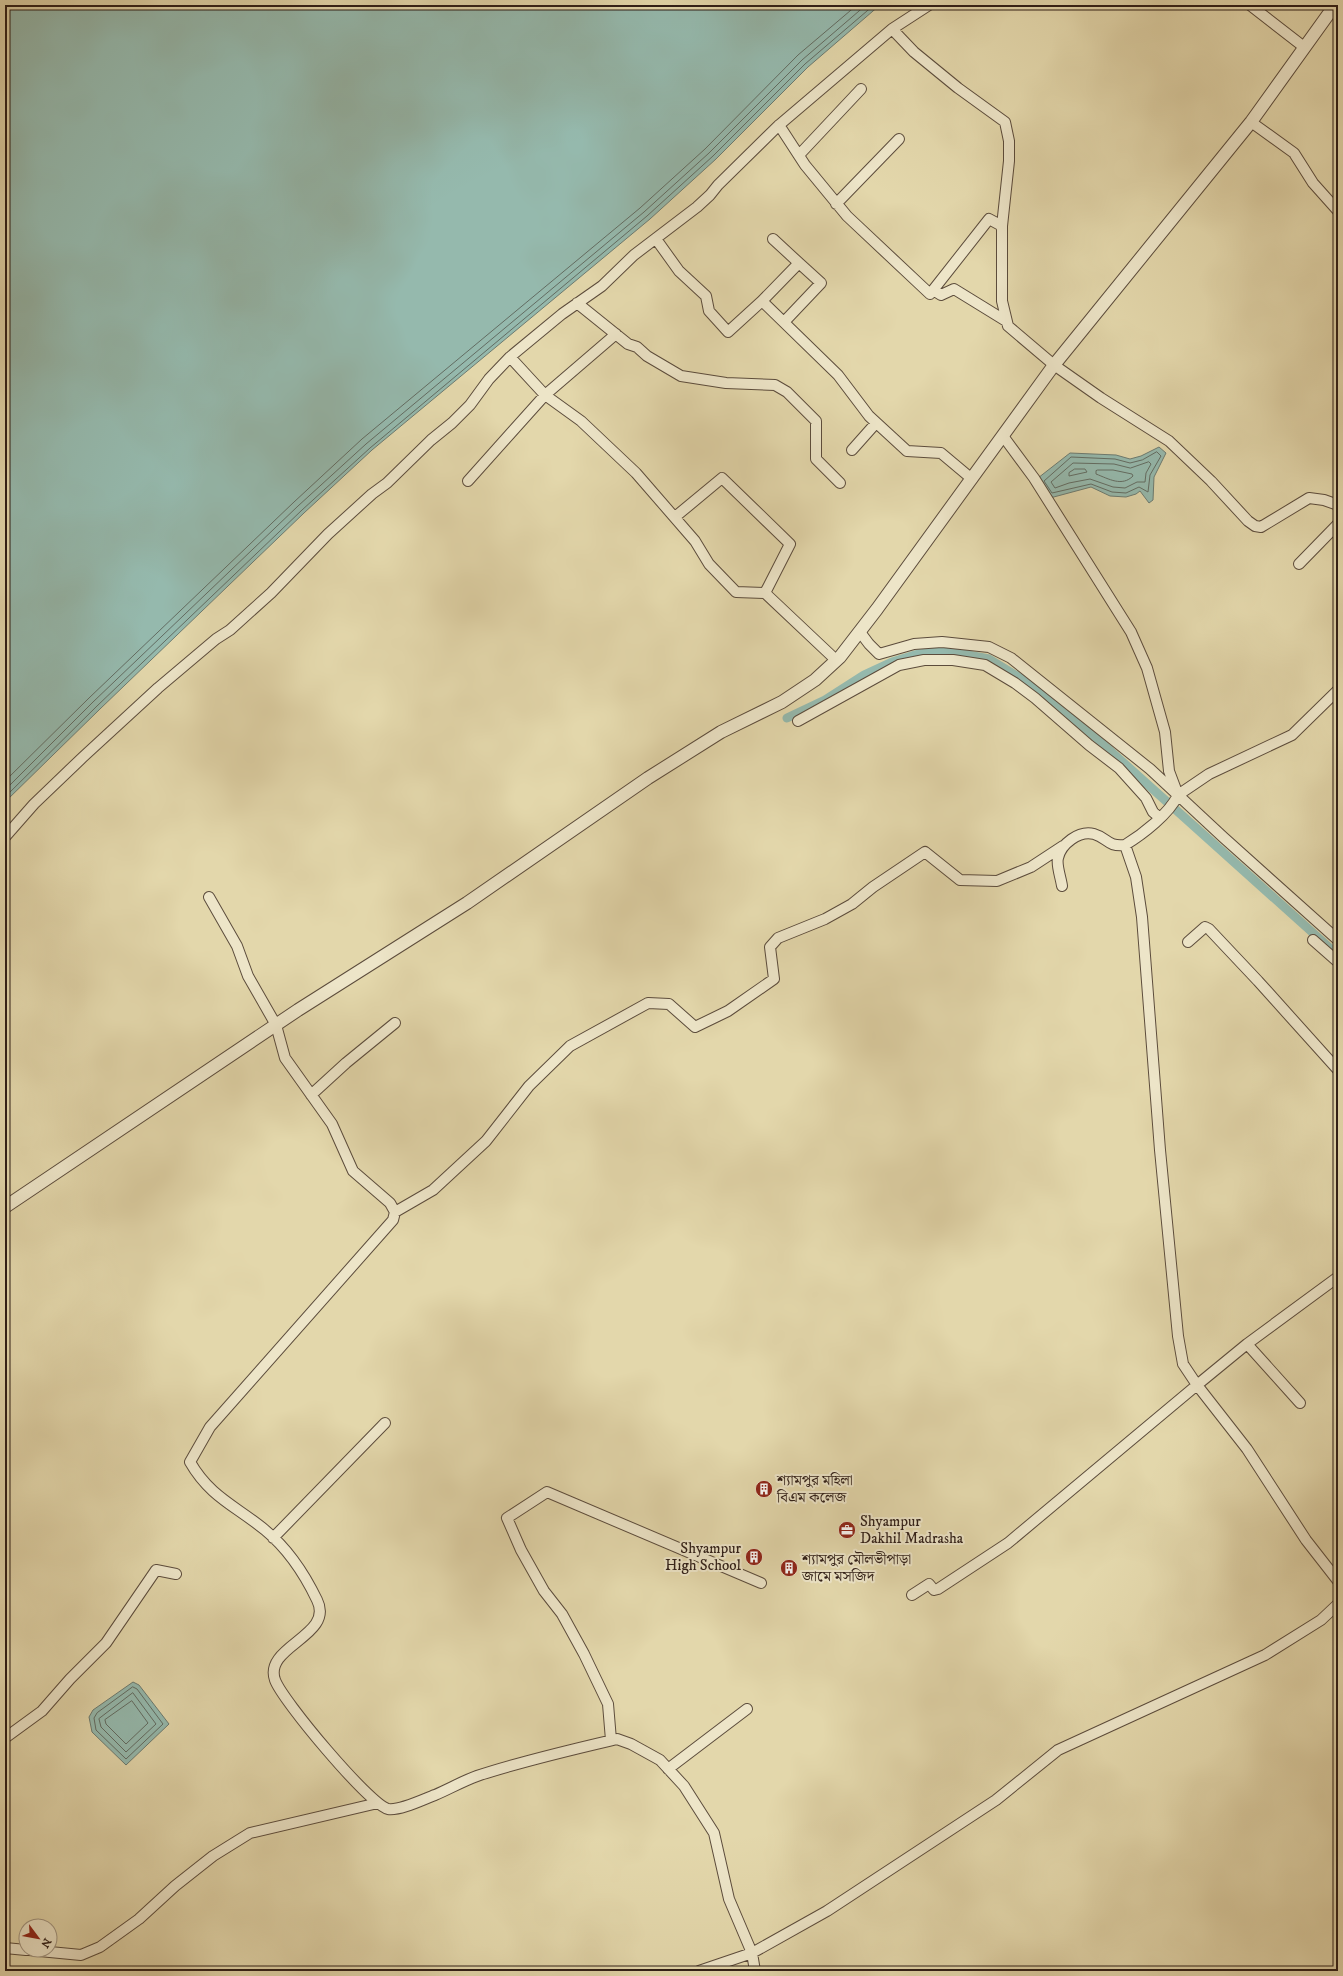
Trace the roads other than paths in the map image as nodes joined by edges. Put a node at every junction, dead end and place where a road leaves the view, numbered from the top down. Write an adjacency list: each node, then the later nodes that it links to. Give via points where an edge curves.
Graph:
1 (929, 5): 4 (street)
2 (1250, 5): 5 (street)
3 (1335, 5): 5 (street)
4 (892, 29): 8 (street); 13 (street, via 914,52 1005,122 1009,161)
5 (1304, 47): 7 (street)
6 (861, 89): 10 (street)
7 (1251, 122): 12 (street, via 1294,153 1313,183); 24 (street)
8 (779, 126): 10 (street); 14 (street, via 697,207)
9 (899, 139): 11 (street)
10 (799, 155): 11 (street)
11 (836, 204): 17 (street, via 930,294)
12 (1338, 211)
13 (1002, 226): 17 (street, via 989,219); 20 (street, via 1002,301)
14 (656, 239): 18 (street, via 679,271 706,296 709,311 728,332); 19 (street, via 634,255 602,286)
15 (773, 239): 16 (street)
16 (799, 263): 18 (street); 21 (street, via 821,283)
17 (933, 290): 20 (street, via 941,295 954,289)
18 (762, 301): 21 (street)
19 (577, 303): 22 (street); 23 (street)
20 (1006, 321): 24 (street, via 1008,326)
21 (784, 322): 26 (street, via 838,375)
22 (616, 334): 25 (street); 31 (street, via 681,376 726,383 775,385 787,392 816,421 816,459)
23 (510, 357): 25 (street); 44 (street, via 452,423 328,534 271,593 158,688 83,757 34,804)
24 (1054, 365): 27 (street); 32 (street, via 1169,441 1255,526 1261,527 1309,498)
25 (545, 395): 30 (street); 33 (street, via 581,421 636,472)
26 (876, 423): 28 (street); 29 (street, via 907,451 941,453)
27 (1003, 436): 29 (street); 42 (street, via 1034,478 1131,632 1147,668 1165,732 1169,771)
28 (852, 450)
29 (972, 479): 37 (street)
30 (468, 481)
31 (840, 483)
32 (1338, 505)
33 (675, 517): 36 (street, via 710,564 736,592); 36 (street, via 722,478 790,544)
34 (1338, 524): 35 (street)
35 (1299, 564)
36 (765, 593): 38 (street)
37 (860, 632): 38 (street); 40 (street, via 879,654 914,644 942,642 989,647 1011,658)
38 (836, 660): 54 (street, via 815,680 782,702 721,732 648,778 467,903)
39 (1338, 690): 42 (street, via 1292,735 1209,774)
40 (1046, 698): 41 (street, via 985,665 953,660 924,660 899,665); 42 (street, via 1150,769); 43 (street, via 1089,745 1119,768 1146,798 1153,812)
41 (798, 721)
42 (1176, 798): 43 (street); 50 (street)
43 (1162, 815): 45 (street, via 1140,836)
44 (5, 837)
45 (1125, 845): 46 (street, via 1115,846 1094,834 1080,835); 61 (street, via 1136,877 1142,916 1178,1336 1183,1364)
46 (1063, 846): 47 (street, via 1057,859); 58 (street, via 1032,867 997,881 960,880 925,852 852,904 825,919 778,938 770,947 774,980 728,1011 695,1027 669,1004 648,1002 570,1046 529,1086 486,1141 433,1190)
47 (1062, 886)
48 (209, 897): 54 (street, via 237,946 248,976)
49 (1313, 940): 52 (street)
50 (1338, 940)
51 (1188, 942): 55 (street, via 1205,927 1209,929)
52 (1338, 962)
53 (395, 1023): 56 (street)
54 (276, 1025): 56 (street, via 284,1058); 57 (street)
55 (1338, 1070)
56 (311, 1095): 58 (street, via 332,1124 353,1171 390,1203)
57 (5, 1207)
58 (395, 1212): 64 (street, via 393,1220 210,1427 190,1462 198,1476 219,1498)
59 (1338, 1277): 60 (street)
60 (1247, 1344): 61 (street); 62 (street)
61 (1197, 1386): 66 (street, via 1247,1449 1306,1540); 68 (street, via 1008,1543 938,1589 934,1590 929,1584)
62 (1300, 1403)
63 (385, 1423): 64 (street)
64 (274, 1538): 74 (street, via 296,1564 318,1602 320,1615 314,1627 278,1659 274,1668 275,1680 288,1702 340,1765)
65 (176, 1574): 71 (street, via 156,1570 106,1643 42,1711)
66 (1338, 1581)
67 (761, 1583): 72 (street, via 547,1492 508,1518 520,1550 544,1591 562,1614 608,1704)
68 (912, 1595)
69 (1338, 1604): 78 (street, via 1320,1620 1265,1656 1058,1750 996,1800 827,1911)
70 (747, 1709): 73 (street)
71 (5, 1738)
72 (611, 1740): 73 (street, via 617,1739 631,1744 660,1760); 74 (street, via 476,1776 413,1805 389,1809)
73 (668, 1768): 78 (street, via 684,1786 714,1832 729,1899)
74 (378, 1803): 77 (street, via 250,1833 213,1856 139,1919 100,1947 81,1955)
75 (5, 1948): 76 (street)
76 (18, 1949)
77 (58, 1953)
78 (752, 1953): 79 (street); 80 (street)
79 (699, 1971)
80 (756, 1971)

